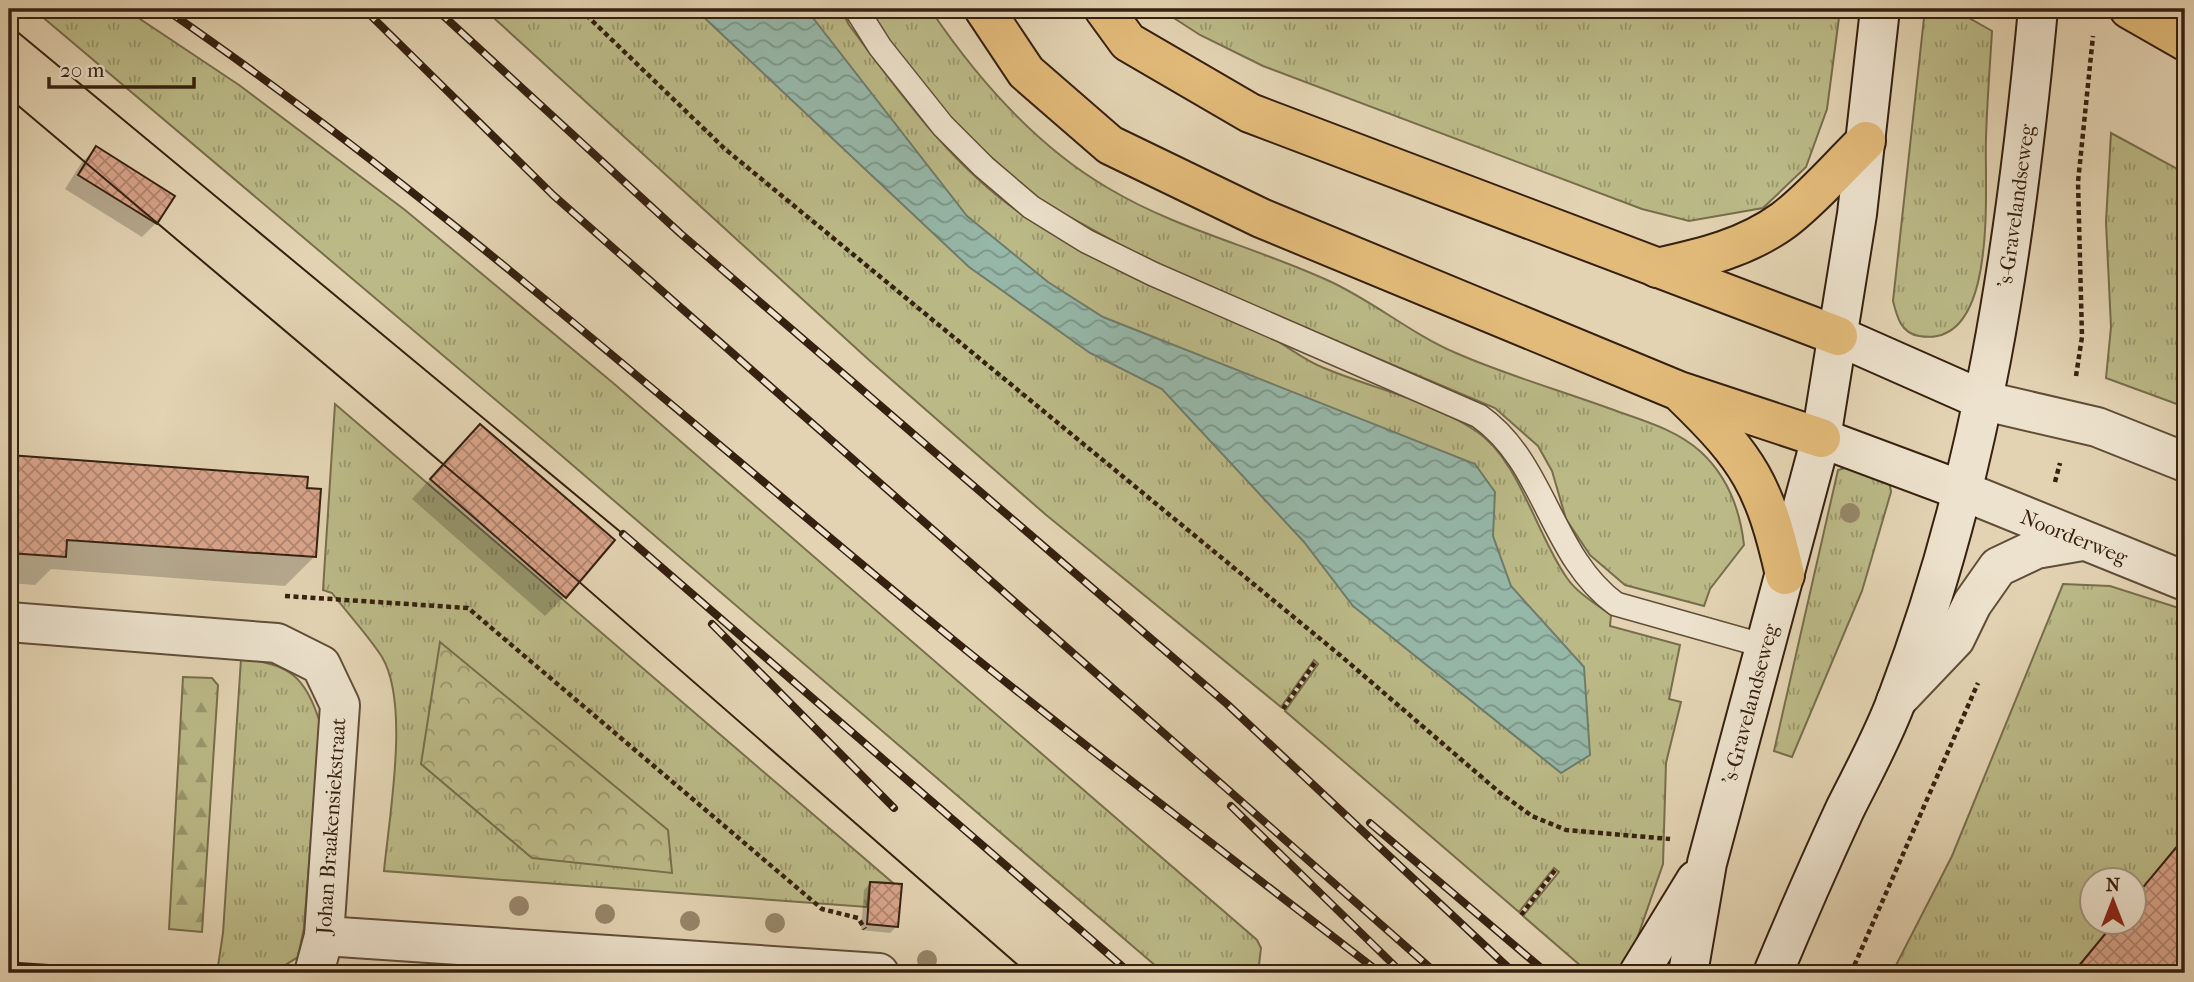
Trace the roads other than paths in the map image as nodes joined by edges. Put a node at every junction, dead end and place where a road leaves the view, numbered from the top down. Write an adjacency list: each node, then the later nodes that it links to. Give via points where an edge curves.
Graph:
1 (856, 9): 20 (lane, via 943,126 1031,207 1153,274 1479,416 1509,442 1524,463 1563,543 1595,589 1616,604)
2 (984, 9): 11 (highway, via 1026,72 1110,145 1261,218)
3 (1104, 9): 9 (highway, via 1128,42 1250,113)
4 (1880, 9): 8 (main road, 's-Gravelandseweg)
5 (2038, 9): 12 (main road, 's-Gravelandseweg, via 2023,165)
6 (2129, 9): 7 (highway)
7 (2177, 36)
8 (1866, 141): 9 (highway, via 1785,220 1724,251); 10 (main road, 's-Gravelandseweg)
9 (1657, 268): 10 (highway)
10 (1838, 336): 12 (main road); 13 (main road, 's-Gravelandseweg)
11 (1679, 391): 13 (highway); 17 (highway, via 1752,472 1774,528)
12 (1985, 401): 14 (main road, via 2096,427); 15 (main road, 's-Gravelandseweg)
13 (1821, 438): 15 (main road); 17 (main road, 's-Gravelandseweg)
14 (2185, 461)
15 (1963, 491): 16 (main road, Noorderweg); 21 (main road, 's-Gravelandseweg, via 1936,589)
16 (2082, 541): 18 (main road, Noorderweg); 21 (main road, via 2036,550 1998,567 1955,639)
17 (1785, 575): 20 (main road, 's-Gravelandseweg)
18 (2185, 581)
19 (9, 622): 23 (main road, Johan Braakensiekstraat, via 277,643 321,665 340,705)
20 (1765, 646): 22 (main road, 's-Gravelandseweg)
21 (1896, 701): 28 (main road, 's-Gravelandseweg)
22 (1710, 853): 26 (main road); 27 (main road, 's-Gravelandseweg)
23 (324, 936): 24 (main road); 25 (main road, Johan Braakensiekstraat)
24 (876, 957)
25 (314, 973)
26 (1639, 973)
27 (1688, 973)
28 (1773, 973)

